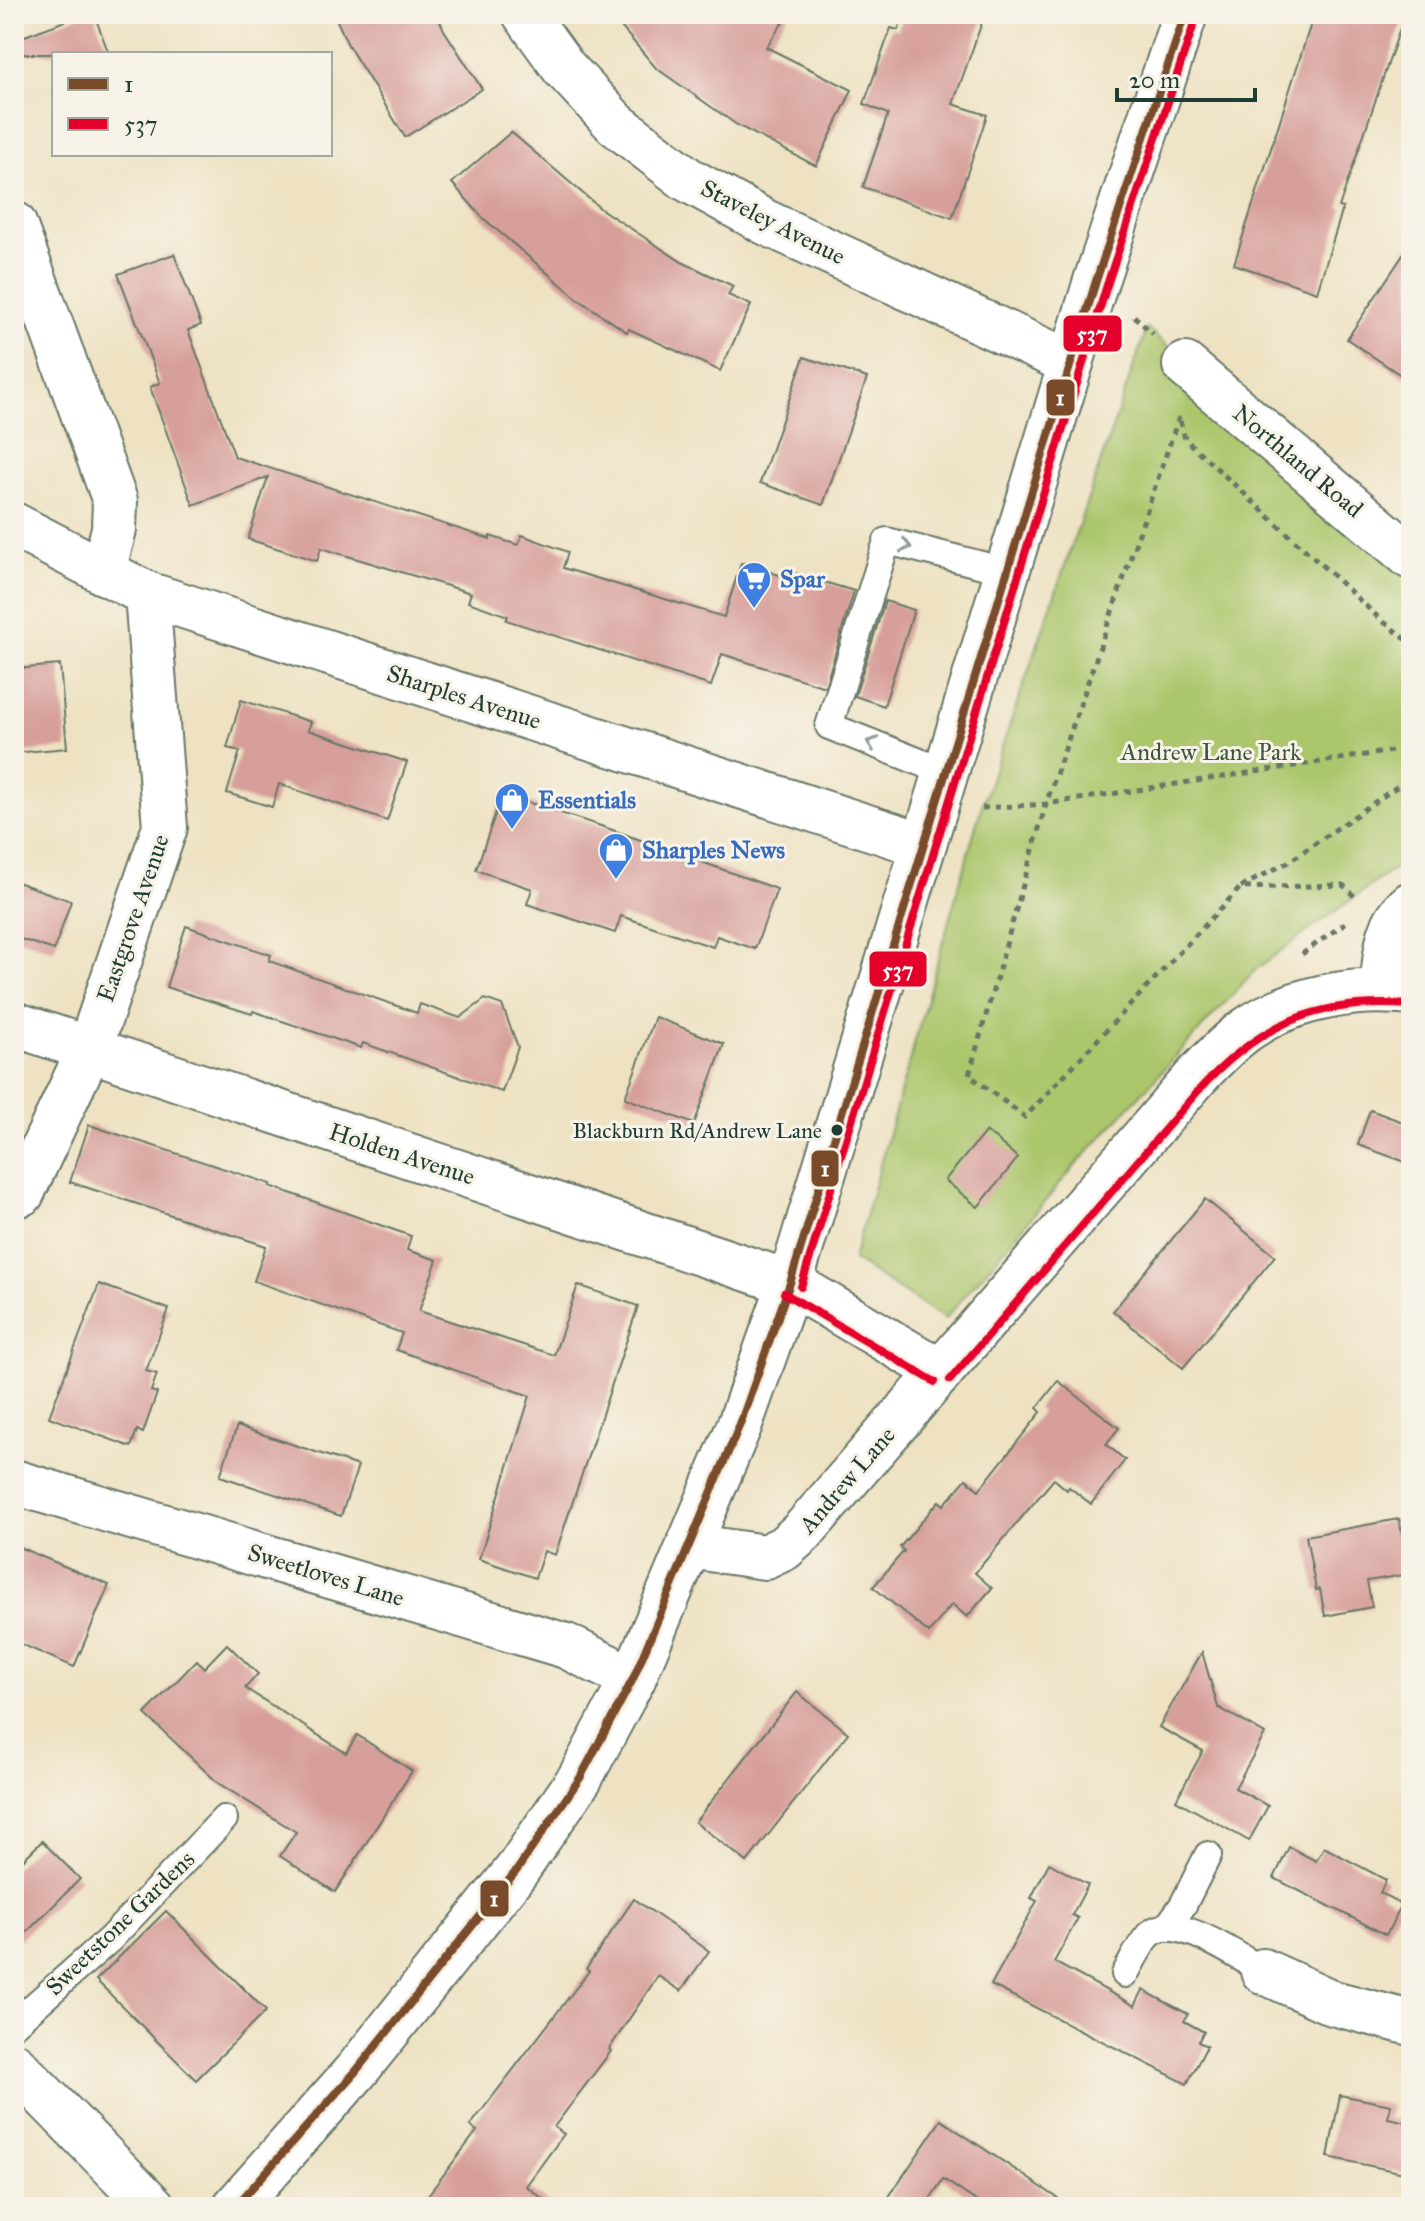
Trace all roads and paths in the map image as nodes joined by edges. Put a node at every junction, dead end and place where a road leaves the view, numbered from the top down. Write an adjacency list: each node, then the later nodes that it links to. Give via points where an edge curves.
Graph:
1 (525, 14): 4 (main road, Staveley Avenue, via 564,68 616,124 687,179 765,222)
2 (1185, 14): 4 (main road)
3 (14, 224): 10 (main road, via 115,501)
4 (1071, 363): 9 (main road)
5 (1185, 365): 8 (main road, Northland Road)
6 (1179, 416): 14 (path)
7 (14, 525): 10 (main road, Sharples Avenue)
8 (1411, 557)
9 (1006, 571): 15 (main road); 15 (lane, one-way to 9, via 829,726 887,541)
10 (103, 572): 11 (main road, Sharples Avenue)
11 (147, 594): 15 (main road, Sharples Avenue); 20 (main road, Eastgrove Avenue, via 165,827)
12 (1411, 748): 14 (path)
13 (1411, 777): 16 (path, via 1290,861)
14 (1046, 804): 15 (path); 16 (path, via 969,1075 1025,1117)
15 (934, 809): 22 (main road)
16 (1240, 888): 17 (path, via 1343,885 1366,908)
17 (1409, 905): 18 (main road, Andrew Lane, via 1388,935)
18 (1396, 991): 23 (main road, Andrew Lane, via 1316,999 1247,1029 1197,1076)
19 (14, 1024): 20 (main road, Holden Avenue)
20 (89, 1050): 21 (main road, Eastgrove Avenue, via 22,1193); 22 (main road, Holden Avenue)
21 (14, 1196)
22 (790, 1283): 23 (main road); 25 (main road)
23 (941, 1372): 25 (main road, Andrew Lane, via 784,1548 765,1557)
24 (14, 1482): 26 (main road, Sweetloves Lane, via 566,1646)
25 (689, 1546): 26 (main road)
26 (633, 1679): 36 (main road, via 580,1778 517,1870 356,2071)
27 (224, 1819): 33 (lane, Sweetstone Gardens, via 110,1939)
28 (1208, 1855): 29 (lane)
29 (1168, 1926): 30 (lane, via 1205,1937); 31 (lane, via 1150,1933)
30 (1263, 1971): 32 (main road, via 1333,2003)
31 (1125, 1974)
32 (1411, 2023)
33 (14, 2024)
34 (14, 2065): 35 (main road)
35 (153, 2207)
36 (235, 2207)

